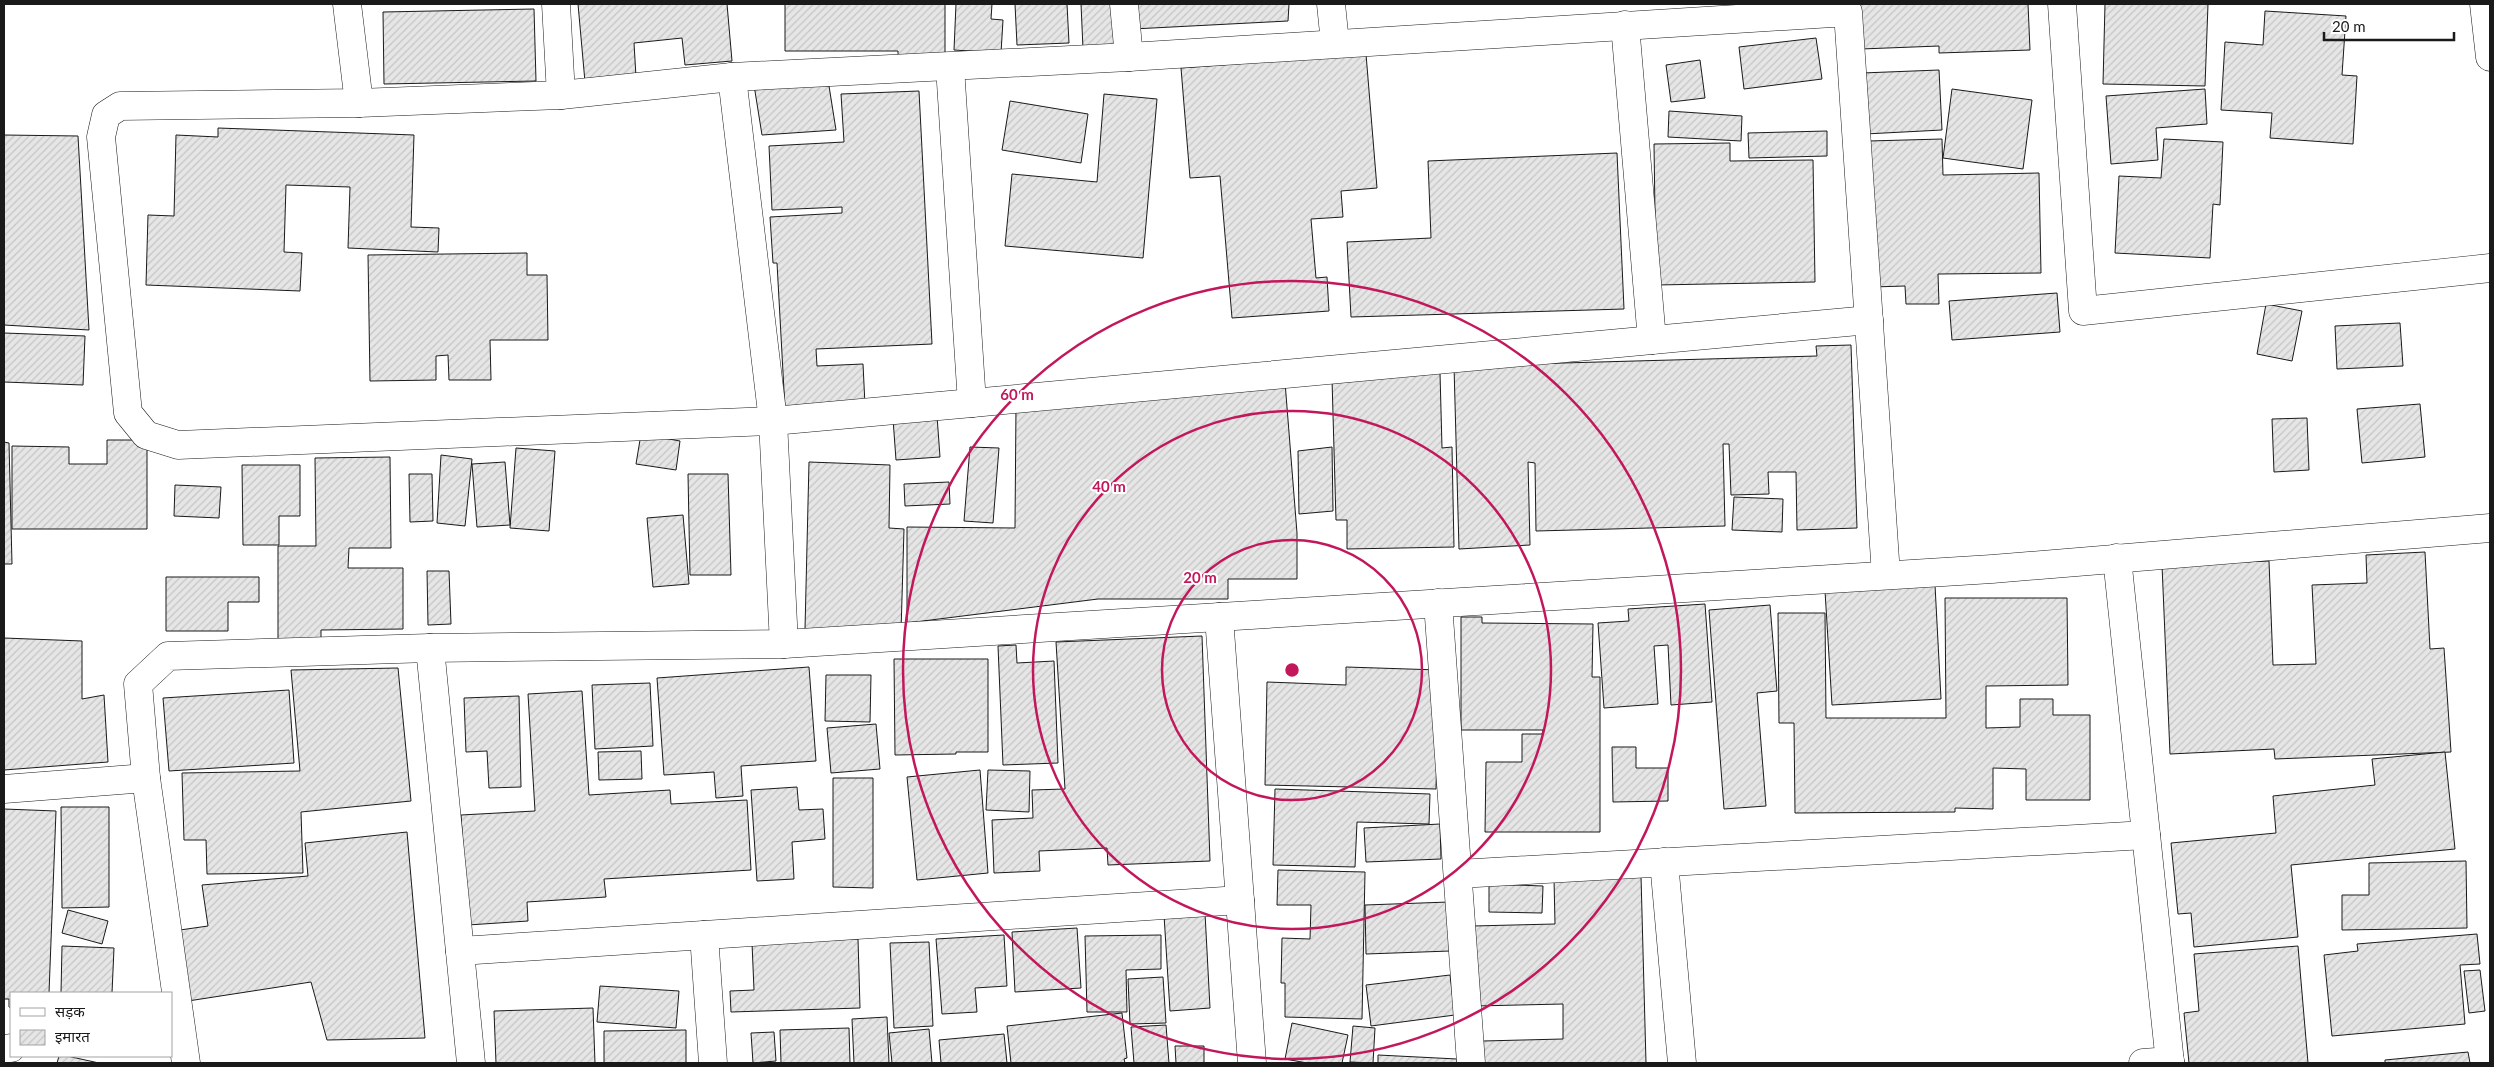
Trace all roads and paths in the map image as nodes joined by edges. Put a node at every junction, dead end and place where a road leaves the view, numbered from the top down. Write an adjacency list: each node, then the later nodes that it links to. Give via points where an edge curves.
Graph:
1 (347, 4): 15 (street)
2 (556, 4): 14 (street)
3 (1124, 4): 10 (street)
4 (1331, 4): 9 (street)
5 (2062, 4): 16 (street, via 2083,311)
6 (2484, 4): 11 (street)
7 (1848, 8): 8 (street); 17 (street)
8 (1625, 25): 9 (street); 18 (street)
9 (1335, 43): 10 (street)
10 (1129, 57): 12 (street)
11 (2490, 57)
12 (950, 67): 13 (street); 19 (street)
13 (732, 77): 14 (street); 20 (street)
14 (561, 95): 15 (street)
15 (359, 102): 20 (street, via 120,106 106,115 101,137 128,413 146,434 178,445)
16 (2490, 268)
17 (1869, 320): 18 (street); 23 (street)
18 (1652, 340): 19 (street)
19 (972, 403): 20 (street)
20 (773, 421): 26 (street)
21 (2490, 528): 22 (street)
22 (2117, 558): 23 (street); 30 (street)
23 (1886, 575): 24 (street)
24 (1438, 603): 25 (street); 32 (street)
25 (1219, 617): 26 (street); 33 (street)
26 (784, 644): 27 (street)
27 (430, 648): 28 (street, via 168,656 138,684); 35 (street)
28 (146, 778): 29 (street); 36 (street)
29 (4, 789)
30 (2146, 835): 31 (street); 42 (street)
31 (1664, 862): 32 (street); 41 (street)
32 (1458, 874): 40 (street)
33 (1240, 900): 34 (street); 39 (street)
34 (704, 935): 35 (street); 38 (street)
35 (460, 951): 37 (street)
36 (181, 1051)
37 (471, 1063)
38 (714, 1063)
39 (1252, 1063)
40 (1472, 1063)
41 (1682, 1063)
42 (2161, 1063)

